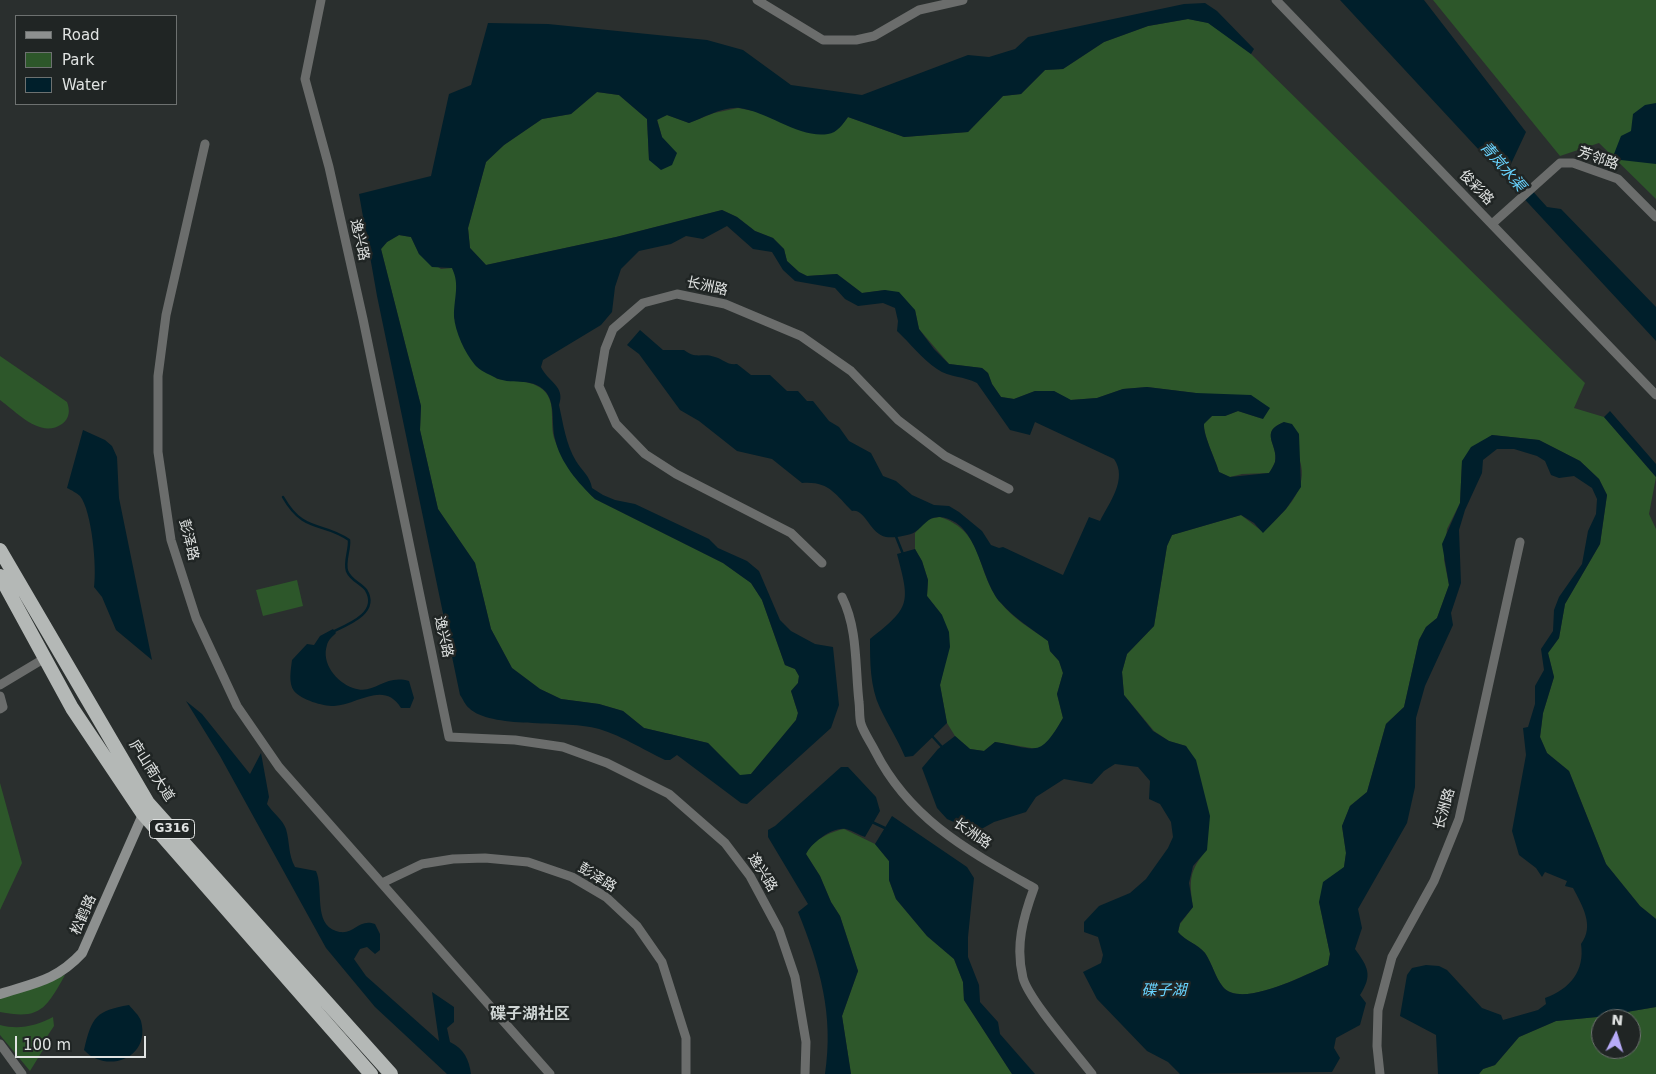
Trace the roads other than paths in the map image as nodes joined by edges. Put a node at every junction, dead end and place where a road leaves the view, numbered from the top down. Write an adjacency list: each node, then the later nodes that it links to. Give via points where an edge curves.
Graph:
1 (321, 0): 28 (street, 逸兴路, via 305,79 329,167 363,319 449,737 515,740 563,747 607,763 669,794 725,843 750,876 779,930 795,977 806,1042)
2 (757, 0): 3 (street, via 824,40 856,40 874,36 919,10)
3 (963, 0)
4 (1276, 0): 7 (street, 俊彩路)
5 (205, 144): 20 (street, 彭泽路, via 166,315 158,376 158,452 171,540 196,618 237,706 279,767)
6 (1656, 217): 7 (street, 芳邻路, via 1618,179 1573,163 1560,163)
7 (1492, 224): 8 (street, 俊彩路)
8 (1656, 395)
9 (1009, 489): 12 (street, 长洲路, via 945,456 898,420 851,371 801,336 725,304 677,294 643,303 613,329 605,349 599,386 616,424 645,454 676,474 791,533)
10 (1520, 542): 30 (street, 长洲路, via 1459,819 1434,880 1392,957 1378,1010)
11 (0, 550): 19 (highway, 庐山南大道 / G316)
12 (822, 563)
13 (0, 576): 15 (highway, 庐山南大道 / G316)
14 (842, 597): 29 (street, 长洲路, via 851,622 855,648 861,724 883,767 902,794 930,823 1034,888 1022,920 1019,947 1023,979 1036,1002)
15 (45, 658): 16 (street); 19 (highway, 庐山南大道 / G316, via 72,708)
16 (0, 684)
17 (0, 696): 18 (street, via 3,707)
18 (0, 709)
19 (146, 808): 21 (main road, 松鹤路, via 82,954 53,978); 24 (highway, 庐山南大道 / G316); 25 (highway, 庐山南大道 / G316)
20 (382, 884): 26 (street, 彭泽路); 27 (street, 彭泽路, via 422,864 485,858 528,862 572,877 606,896 637,926 662,962 686,1038)
21 (0, 994)
22 (0, 1044): 23 (street)
23 (22, 1074)
24 (371, 1074)
25 (391, 1074)
26 (550, 1074)
27 (686, 1074)
28 (805, 1074)
29 (1092, 1074)
30 (1380, 1074)

